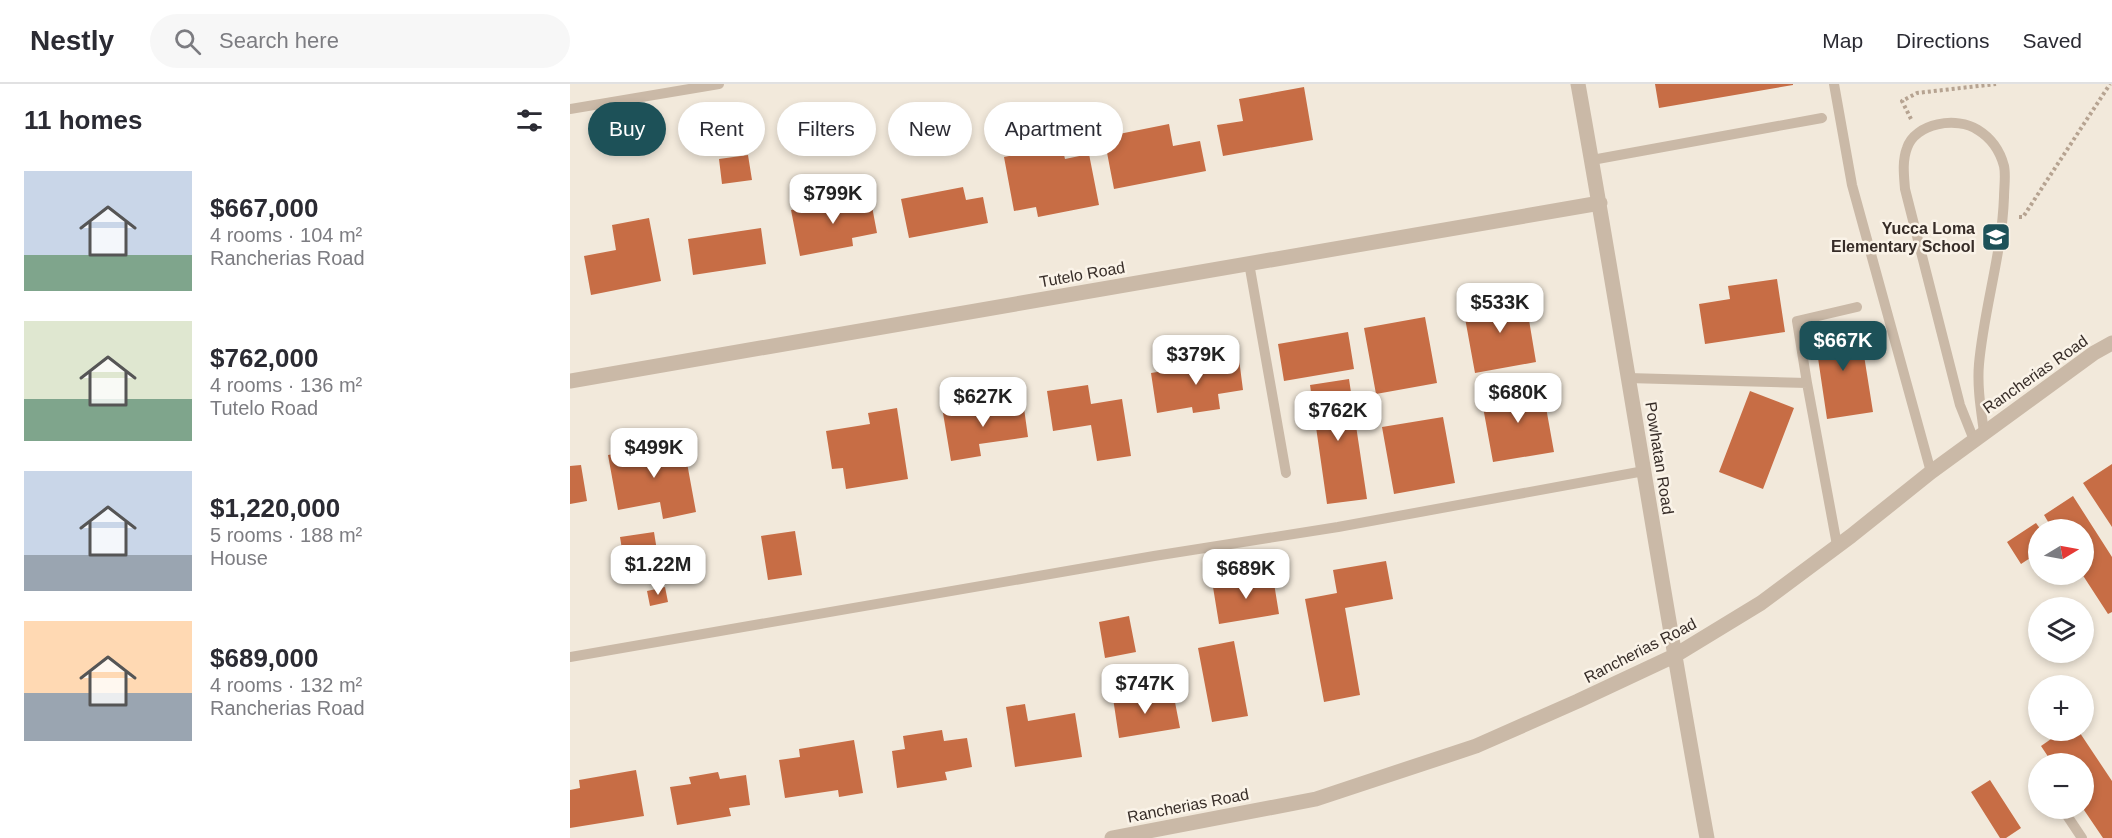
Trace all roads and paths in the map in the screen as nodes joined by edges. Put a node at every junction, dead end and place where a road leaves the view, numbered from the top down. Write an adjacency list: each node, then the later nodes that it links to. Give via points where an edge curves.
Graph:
1 (719, 84): 6 (lane)
2 (1578, 84): 9 (street, Powhatan Road)
3 (1834, 84): 20 (lane, via 1852,185)
4 (1996, 84): 8 (path, via 1917,93 1902,101)
5 (2110, 84): 11 (path, via 2023,217)
6 (570, 109)
7 (1822, 118): 9 (lane)
8 (1919, 133): 11 (lane, via 1938,124 1960,124 1977,129 1995,145 2004,167); 18 (lane, via 1907,147 1905,189 1960,405)
9 (1592, 160): 10 (street, Powhatan Road)
10 (1600, 203): 12 (street, Tutelo Road); 15 (street, Powhatan Road)
11 (2003, 220): 18 (lane, via 1979,364)
12 (1249, 264): 16 (street, Tutelo Road); 21 (lane)
13 (1857, 307): 17 (lane, via 1797,321)
14 (2112, 343): 18 (street, Rancherias Road)
15 (1628, 378): 17 (lane); 19 (street, Powhatan Road)
16 (570, 381)
17 (1807, 382): 22 (lane)
18 (1979, 436): 20 (street, Rancherias Road)
19 (1644, 471): 23 (street, Powhatan Road); 24 (lane)
20 (1931, 472): 22 (street, Rancherias Road)
21 (1286, 473)
22 (1837, 545): 23 (street, Rancherias Road, via 1761,603)
23 (1674, 656): 26 (street, Rancherias Road, via 1476,746 1316,799); 27 (street, Powhatan Road)
24 (570, 657)
25 (2069, 819): 28 (lane)
26 (1112, 838)
27 (1707, 838)
28 (2082, 838)

